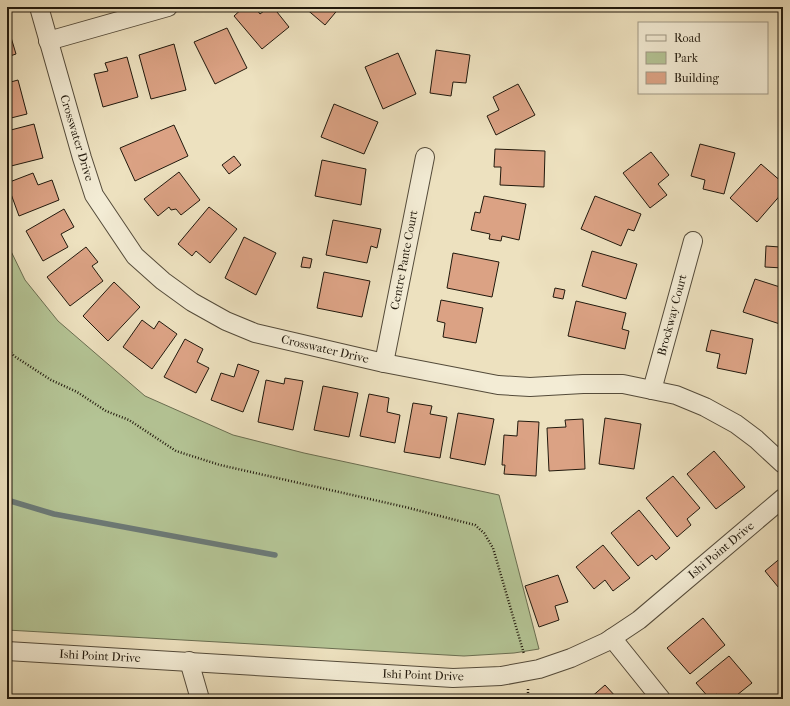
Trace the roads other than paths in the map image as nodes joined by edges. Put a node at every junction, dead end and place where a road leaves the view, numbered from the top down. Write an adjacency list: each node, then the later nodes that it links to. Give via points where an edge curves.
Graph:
1 (39, 7): 3 (street, Crosswater Drive)
2 (168, 7): 3 (street)
3 (48, 41): 6 (street, Crosswater Drive, via 94,195 135,256 186,298 226,321 255,333)
4 (425, 157): 6 (street, Centre Pante Court)
5 (693, 241): 7 (street, Brockway Court)
6 (384, 363): 7 (street, Crosswater Drive, via 498,385 530,387 623,384)
7 (652, 390): 8 (street, Crosswater Drive, via 676,395 736,424)
8 (783, 464)
9 (783, 498): 10 (street, Ishi Point Drive, via 639,620)
10 (612, 638): 12 (street, Ishi Point Drive, via 571,658 501,676 453,678); 14 (street)
11 (7, 651): 12 (street, Ishi Point Drive)
12 (189, 661): 13 (street)
13 (200, 699)
14 (662, 699)

